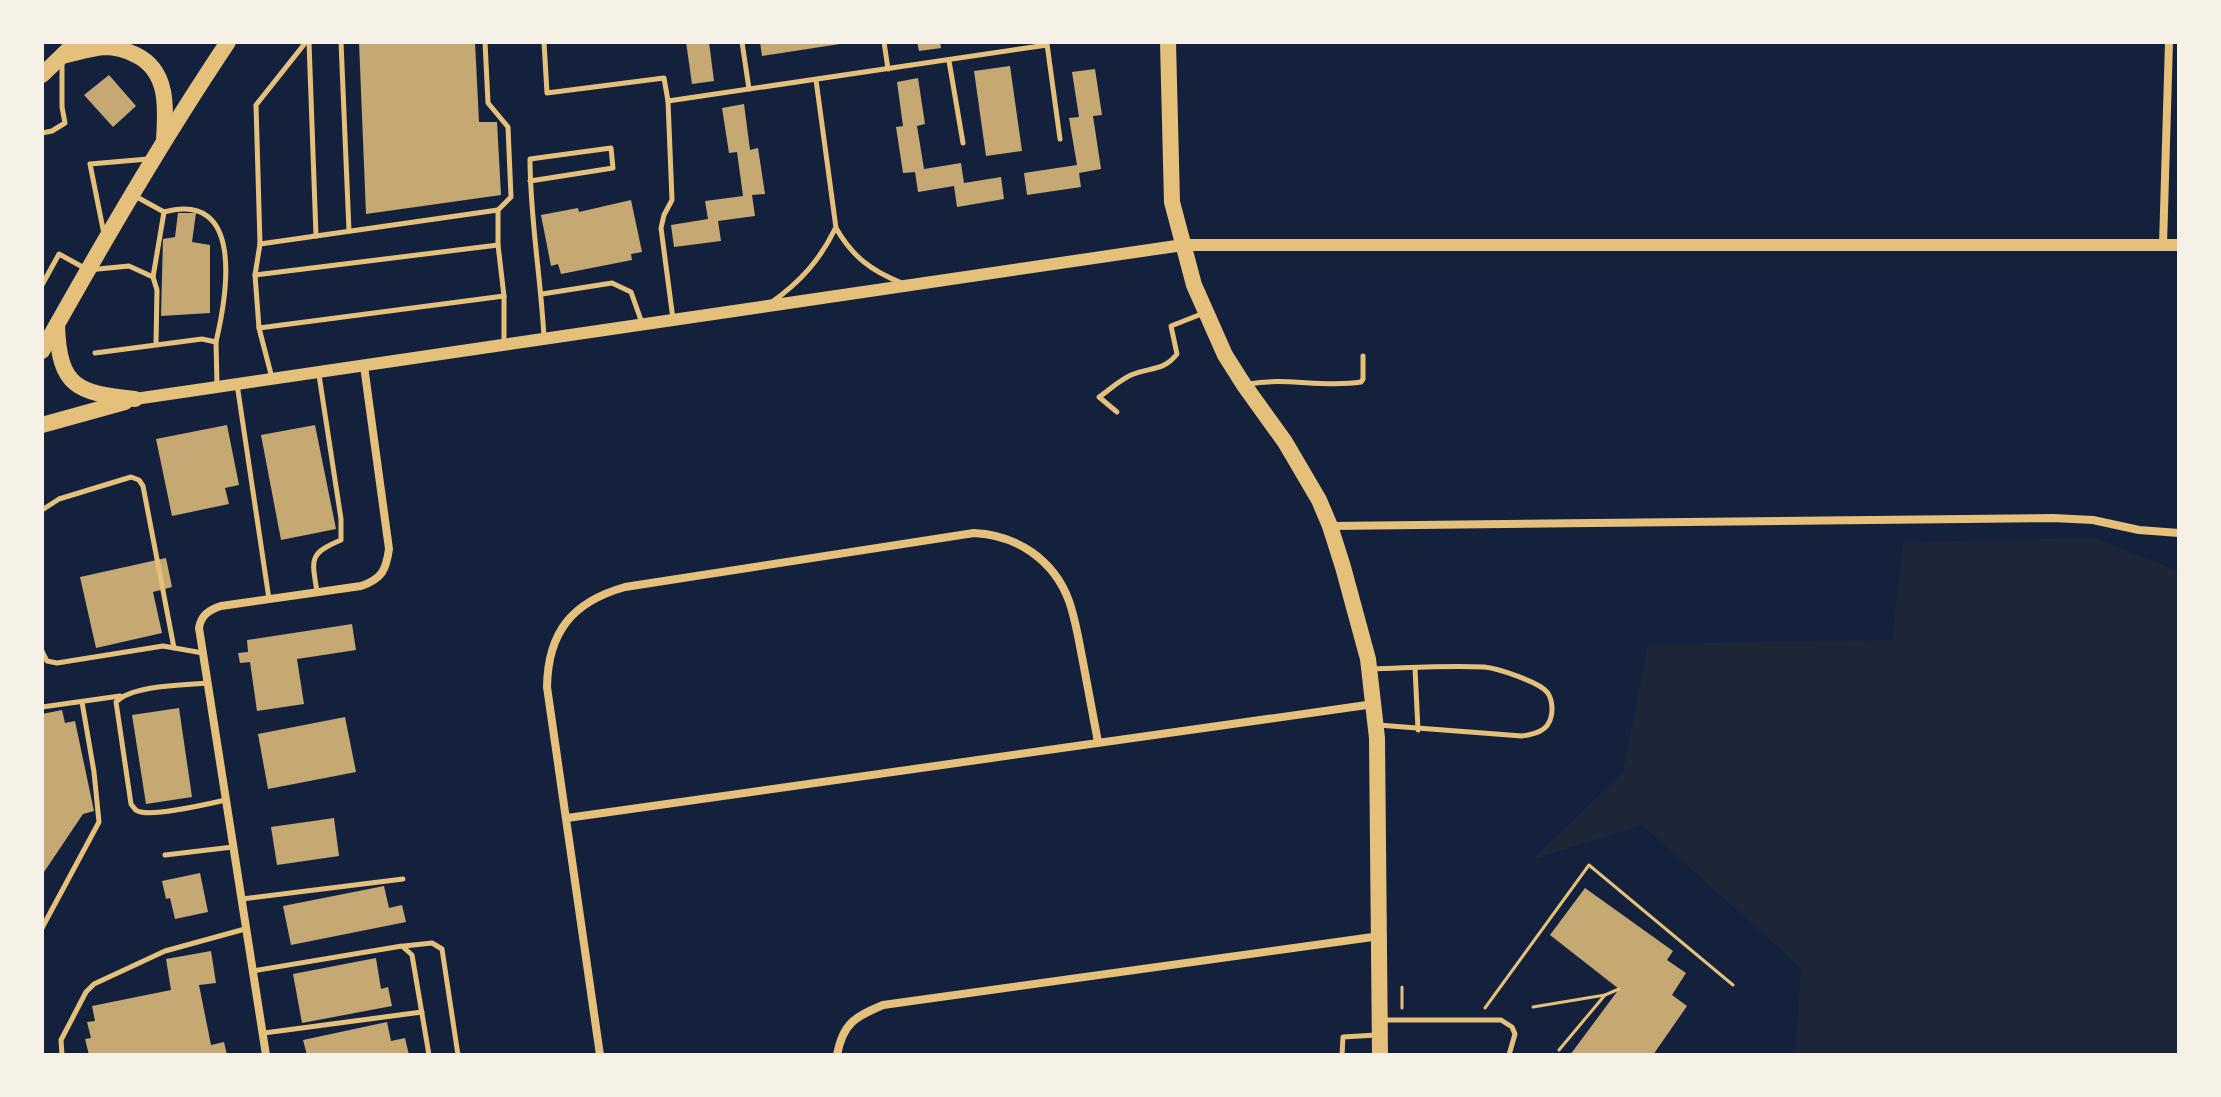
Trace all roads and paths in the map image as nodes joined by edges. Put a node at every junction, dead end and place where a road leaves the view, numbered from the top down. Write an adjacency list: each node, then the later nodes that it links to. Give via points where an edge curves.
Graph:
1 (77, 42): 12 (main road)
2 (228, 42): 21 (main road)
3 (308, 42): 30 (lane); 32 (lane, via 256,105)
4 (341, 42): 29 (lane)
5 (485, 42): 26 (lane, via 488,103 508,127 511,197)
6 (544, 42): 18 (lane, via 547,93 664,78)
7 (742, 42): 17 (lane)
8 (884, 42): 14 (lane)
9 (1168, 42): 34 (main road, via 1172,202)
10 (2169, 42): 35 (street)
11 (1047, 44): 13 (lane); 20 (lane)
12 (62, 56): 15 (main road); 19 (lane, via 65,123); 21 (main road, via 107,47 142,58 164,92)
13 (949, 61): 14 (lane); 22 (lane)
14 (888, 69): 16 (lane)
15 (42, 75)
16 (816, 80): 17 (lane); 28 (lane)
17 (749, 89): 18 (lane)
18 (668, 101): 46 (lane, via 672,200 661,228)
19 (42, 133)
20 (1060, 139)
21 (164, 141): 23 (main road)
22 (963, 143)
23 (153, 159): 25 (main road); 31 (lane, via 90,164)
24 (530, 181): 24 (lane, via 613,168 611,148 530,159); 42 (lane)
25 (132, 195): 27 (lane); 31 (main road)
26 (498, 210): 29 (lane); 33 (lane)
27 (164, 212): 39 (lane); 51 (lane, via 200,211 221,233 226,257)
28 (836, 228): 41 (lane, via 857,259); 44 (lane, via 810,269)
29 (349, 231): 30 (lane)
30 (316, 236): 32 (lane)
31 (105, 239): 37 (main road)
32 (260, 244): 38 (lane)
33 (498, 245): 38 (lane); 43 (lane)
34 (1183, 245): 35 (street); 41 (street); 45 (main road)
35 (2163, 245): 36 (street)
36 (2179, 245)
37 (88, 270): 39 (lane, via 129,266); 40 (lane, via 59,254); 48 (main road)
38 (255, 275): 49 (lane)
39 (153, 277): 52 (lane)
40 (42, 285)
41 (910, 286): 44 (street)
42 (542, 294): 47 (lane, via 612,283 631,292); 50 (lane)
43 (504, 296): 49 (lane); 53 (lane)
44 (765, 307): 46 (street)
45 (1205, 313): 61 (main road); 64 (lane, via 1171,326 1177,354 1171,362 1131,375 1099,397)
46 (673, 320): 47 (street)
47 (642, 324): 50 (street)
48 (57, 325): 54 (main road); 63 (main road, via 59,357 73,382 89,392)
49 (259, 328): 59 (lane)
50 (544, 338): 53 (street)
51 (216, 342): 52 (lane); 62 (lane)
52 (156, 344): 55 (lane)
53 (504, 345): 57 (street)
54 (42, 351)
55 (95, 353)
56 (1363, 356): 61 (lane, via 1361,382 1269,380)
57 (364, 366): 58 (street); 69 (street, via 387,562 374,582)
58 (319, 372): 59 (street); 69 (lane, via 341,540 321,548 312,563)
59 (272, 379): 60 (street)
60 (237, 383): 62 (street); 70 (lane)
61 (1244, 385): 67 (main road, via 1285,442)
62 (217, 386): 63 (street)
63 (135, 399): 65 (main road)
64 (1117, 412)
65 (42, 425)
66 (42, 510): 71 (lane, via 73,494 131,477 139,480)
67 (1330, 526): 68 (street, via 2053,518); 75 (main road)
68 (2179, 533)
69 (317, 592): 70 (street)
70 (269, 599): 73 (street, via 221,606 205,614 199,628)
71 (174, 648): 72 (lane, via 57,663 47,661); 73 (lane)
72 (42, 651)
73 (203, 653): 76 (street)
74 (1415, 668): 75 (lane); 82 (lane); 82 (lane, via 1487,667 1537,685 1548,693 1552,706 1551,719 1536,734)
75 (1370, 669): 79 (main road)
76 (207, 683): 77 (lane); 84 (street)
77 (125, 695): 78 (lane); 84 (lane, via 116,702 135,810 190,808)
78 (82, 702): 80 (lane); 90 (lane, via 99,822)
79 (1374, 704): 81 (main road); 83 (street)
80 (42, 707)
81 (1376, 725): 82 (lane); 93 (main road)
82 (1418, 730)
83 (1098, 742): 85 (street); 85 (street, via 1074,620 1057,578 1025,547 993,533 974,533 625,587 586,603 559,631 547,665)
84 (226, 800): 86 (street)
85 (567, 818): 111 (street)
86 (233, 847): 87 (lane); 89 (street)
87 (165, 855)
88 (403, 879): 89 (lane)
89 (241, 899): 92 (street)
90 (44, 919): 91 (lane)
91 (42, 928)
92 (245, 929): 95 (street); 107 (lane, via 165,951 94,984 61,1040)
93 (1380, 935): 104 (main road); 112 (street, via 883,1005 857,1016 841,1038)
94 (402, 946): 95 (lane); 103 (lane, via 412,955); 110 (lane, via 432,943 442,949)
95 (252, 971): 105 (street)
96 (1733, 985): 101 (path, via 1589,865)
97 (1402, 987): 102 (path)
98 (1619, 989): 99 (path)
99 (1605, 995): 100 (path); 106 (path)
100 (1533, 1007)
101 (1485, 1008)
102 (1402, 1009)
103 (422, 1012): 105 (lane); 109 (lane)
104 (1381, 1027): 113 (lane, via 1343,1037); 114 (main road); 115 (lane, via 1501,1020 1515,1034)
105 (263, 1033): 108 (street)
106 (1559, 1050)
107 (62, 1055)
108 (266, 1055)
109 (429, 1055)
110 (458, 1055)
111 (600, 1055)
112 (837, 1055)
113 (1342, 1055)
114 (1380, 1055)
115 (1509, 1055)

